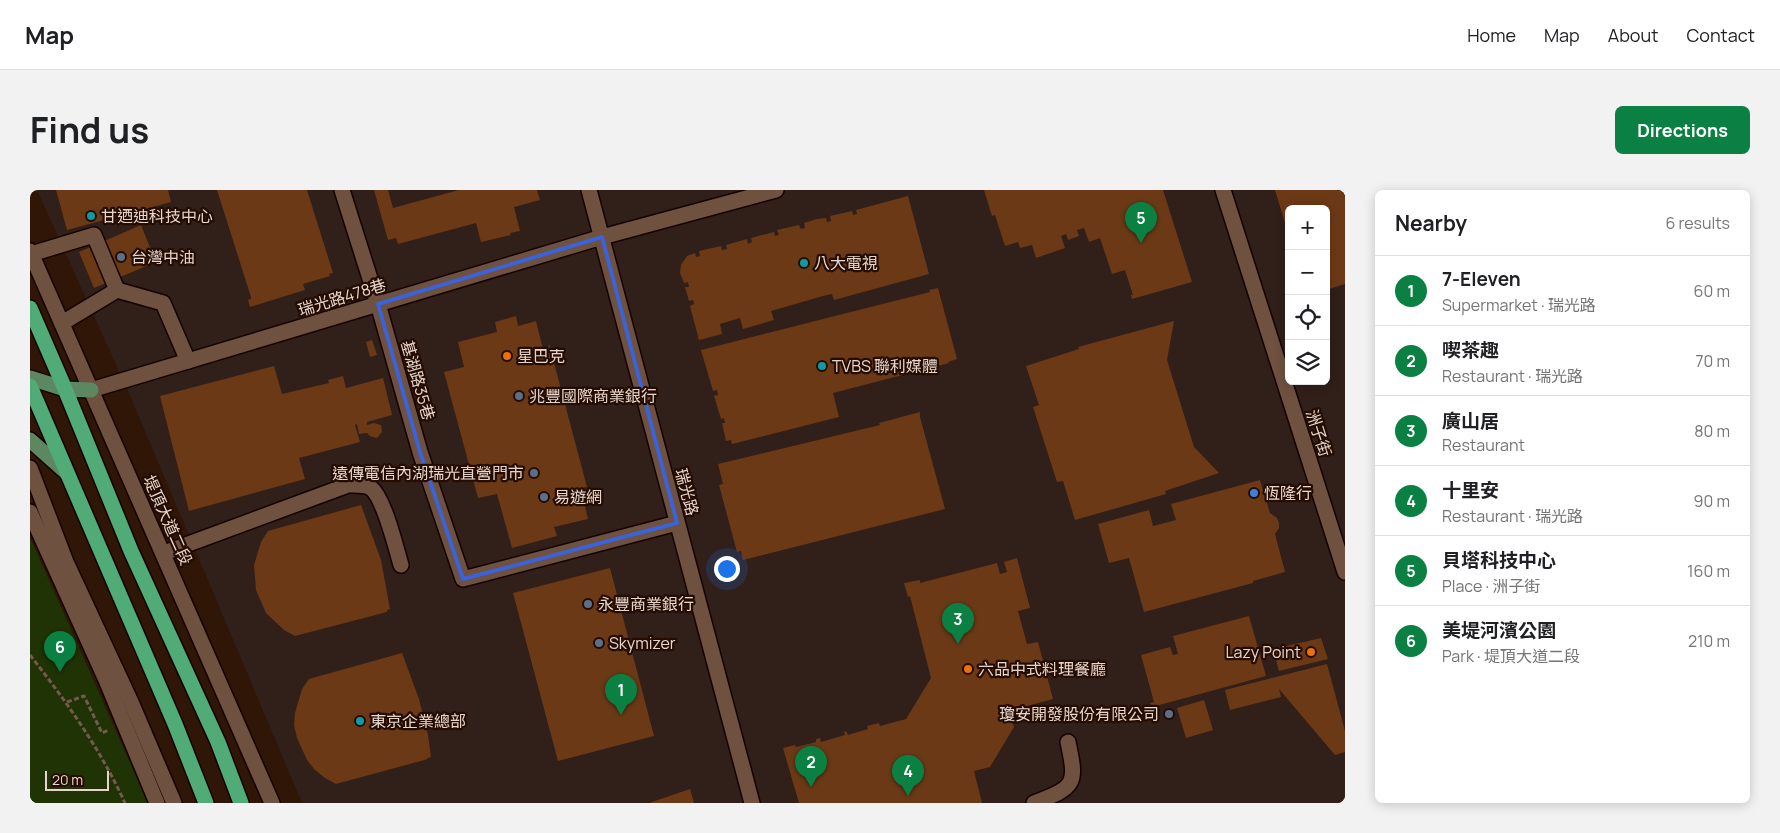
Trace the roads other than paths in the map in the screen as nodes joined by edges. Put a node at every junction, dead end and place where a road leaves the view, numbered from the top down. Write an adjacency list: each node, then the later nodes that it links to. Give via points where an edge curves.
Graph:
1 (342, 190): 8 (street, 基湖路35巷)
2 (589, 190): 5 (street, 瑞光路)
3 (776, 190): 5 (street, 瑞光路478巷)
4 (1223, 190): 23 (street, 洲子街)
5 (602, 238): 8 (street, 瑞光路478巷); 20 (street, 瑞光路)
6 (31, 252): 7 (street, via 94,235); 10 (street, 堤頂大道二段)
7 (117, 290): 10 (street); 11 (street, via 163,303)
8 (378, 304): 11 (street, 瑞光路478巷); 20 (street, 基湖路35巷, via 420,452 463,579)
9 (30, 308): 14 (highway)
10 (62, 323): 15 (street, 堤頂大道二段)
11 (188, 361): 15 (street, 瑞光路478巷)
12 (30, 378): 14 (main road)
13 (30, 386): 18 (highway)
14 (65, 389): 15 (main road); 28 (highway, via 131,552 218,742)
15 (91, 390): 21 (street, 堤頂大道二段)
16 (30, 440): 18 (main road)
17 (30, 468): 26 (street, via 66,562)
18 (66, 473): 27 (highway)
19 (30, 512): 25 (street)
20 (677, 523): 30 (street, 瑞光路)
21 (164, 553): 22 (street, via 348,485 358,485 370,487 379,496); 29 (street, 堤頂大道二段)
22 (401, 565)
23 (1345, 572)
24 (1068, 742): 31 (street, via 1073,768 1071,782 1059,792)
25 (157, 803)
26 (174, 803)
27 (206, 803)
28 (241, 803)
29 (272, 803)
30 (752, 803)
31 (1034, 803)

